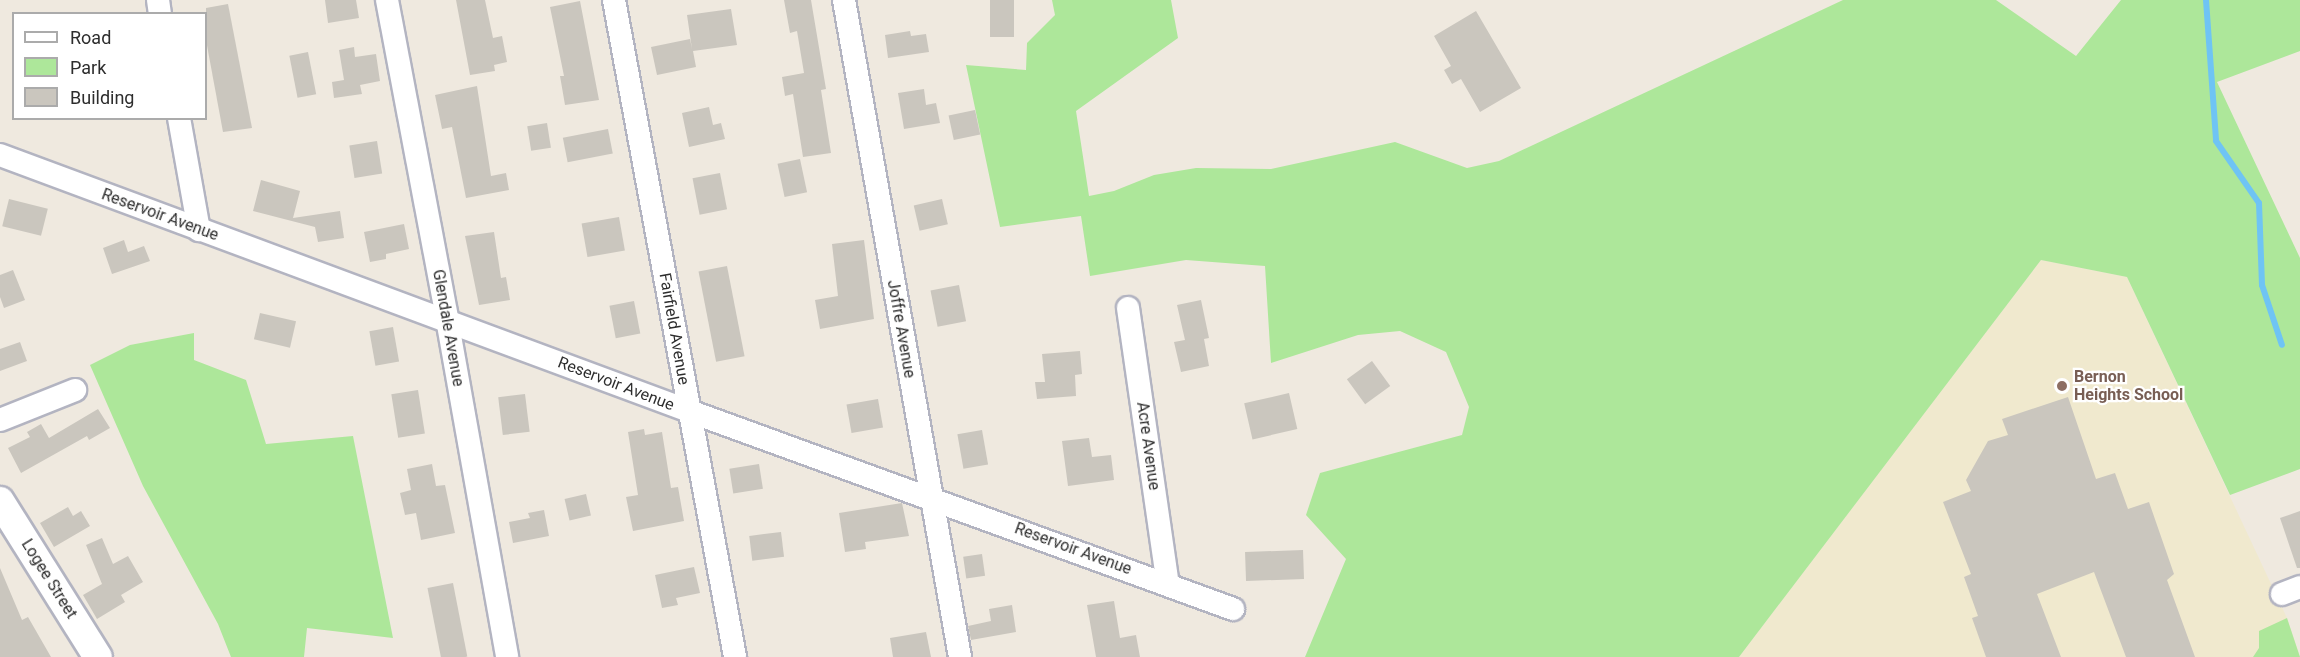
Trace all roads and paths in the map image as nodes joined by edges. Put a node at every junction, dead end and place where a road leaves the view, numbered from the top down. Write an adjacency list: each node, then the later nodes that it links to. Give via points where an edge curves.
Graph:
1 (387, 0): 8 (street, Glendale Avenue)
2 (614, 0): 10 (street, Fairfield Avenue)
3 (844, 0): 12 (street, Joffre Avenue)
4 (179, 120): 6 (street)
5 (0, 155): 6 (street, Reservoir Avenue)
6 (199, 230): 8 (street, Reservoir Avenue)
7 (1128, 308): 14 (street, Acre Avenue)
8 (447, 320): 10 (street, Reservoir Avenue); 17 (street, Glendale Avenue)
9 (75, 390): 11 (street)
10 (689, 411): 12 (street, Reservoir Avenue); 18 (street, Fairfield Avenue)
11 (0, 420)
12 (930, 497): 14 (street, Reservoir Avenue); 19 (street, Joffre Avenue)
13 (0, 501): 16 (street, Logee Street)
14 (1168, 584): 15 (street, Reservoir Avenue)
15 (1233, 609)
16 (98, 657)
17 (507, 657)
18 (735, 657)
19 (960, 657)

